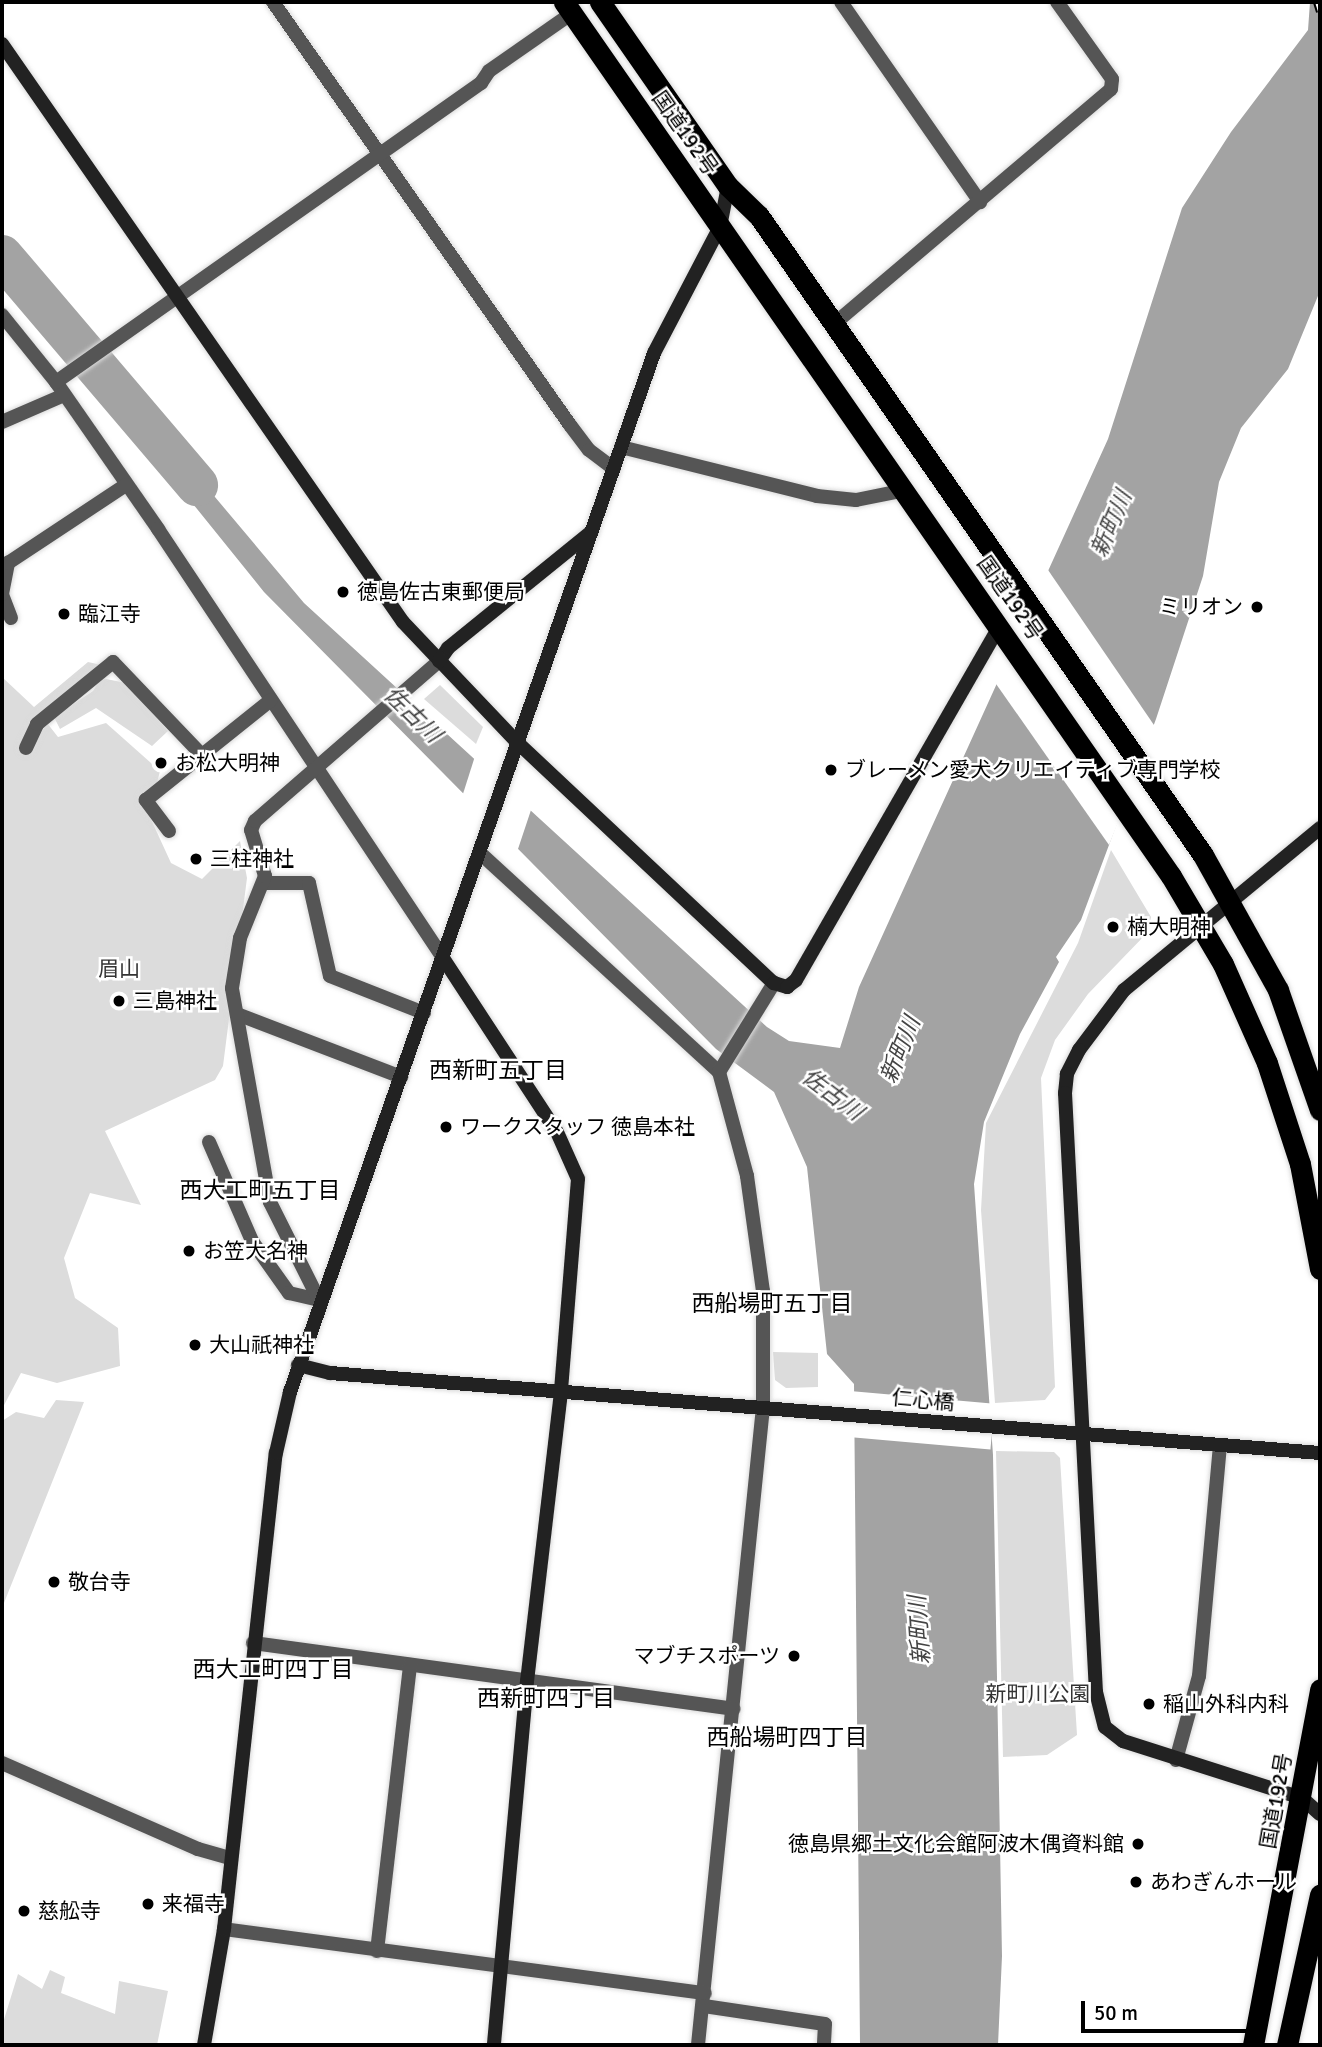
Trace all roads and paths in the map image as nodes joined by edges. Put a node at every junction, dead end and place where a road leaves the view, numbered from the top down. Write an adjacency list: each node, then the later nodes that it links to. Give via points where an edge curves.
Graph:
1 (273, 2): 7 (street)
2 (600, 2): 8 (highway, 国道192号)
3 (841, 2): 9 (street)
4 (1057, 2): 9 (street, via 1112,79 1111,89)
5 (568, 8): 7 (street); 10 (highway, 国道192号)
6 (2, 44): 11 (street)
7 (379, 154): 11 (street); 17 (street, via 570,425 589,450)
8 (728, 186): 10 (street); 13 (highway, 国道192号, via 759,216)
9 (980, 202): 13 (street)
10 (720, 227): 16 (street, via 663,333); 19 (highway, 国道192号)
11 (177, 295): 14 (street, via 76,367); 23 (street, via 403,622)
12 (3, 320): 14 (street)
13 (834, 324): 33 (highway, 国道192号)
14 (60, 389): 15 (street); 18 (street)
15 (2, 422)
16 (621, 447): 17 (street); 19 (street, via 817,496 856,500)
17 (614, 468): 20 (street)
18 (126, 485): 21 (street, via 8,563 2,594); 24 (street)
19 (905, 490): 22 (highway, 国道192号)
20 (592, 531): 23 (street, via 448,648); 25 (street)
21 (11, 618)
22 (1005, 632): 34 (highway, 国道192号); 36 (street, via 796,980 786,987)
23 (439, 661): 25 (street); 28 (street)
24 (271, 699): 27 (street); 28 (street)
25 (518, 743): 31 (street); 36 (street)
26 (26, 748): 27 (street, via 37,724 113,662)
27 (202, 755): 30 (street, via 146,800)
28 (314, 768): 32 (street, via 255,821 251,830); 35 (street)
29 (1320, 828): 33 (street)
30 (170, 831)
31 (480, 853): 35 (street); 39 (street)
32 (264, 883): 37 (street, via 309,883 330,976); 38 (street, via 240,938 232,988)
33 (1231, 903): 34 (street); 41 (highway, 国道192号, via 1278,990)
34 (1200, 926): 43 (highway, 国道192号, via 1245,1008 1280,1100 1303,1177); 48 (street, via 1124,990 1079,1050 1067,1074)
35 (443, 958): 37 (street); 46 (street, via 557,1132 578,1179)
36 (774, 983): 39 (street)
37 (424, 1013): 40 (street)
38 (237, 1014): 40 (street); 44 (street, via 270,1202)
39 (722, 1067): 47 (street, via 747,1176 763,1291)
40 (401, 1077): 44 (street)
41 (1320, 1110)
42 (209, 1142): 44 (street, via 252,1241 289,1293)
43 (1320, 1269)
44 (319, 1300): 45 (street)
45 (298, 1365): 46 (street, 仁心橋, via 330,1373); 51 (street, via 276,1453)
46 (561, 1392): 47 (street, 仁心橋); 53 (street)
47 (763, 1407): 48 (street, 仁心橋); 55 (street)
48 (1083, 1433): 49 (street, 仁心橋); 56 (street, via 1100,1712 1111,1736)
49 (1220, 1446): 50 (street, 仁心橋); 56 (street, via 1199,1676)
50 (1320, 1453)
51 (253, 1643): 52 (street); 60 (street)
52 (410, 1665): 53 (street); 63 (street)
53 (527, 1681): 55 (street); 64 (street)
54 (1320, 1689): 58 (highway, 国道192号)
55 (733, 1709): 65 (street)
56 (1176, 1760): 58 (street)
57 (2, 1763): 60 (street, via 187,1844)
58 (1301, 1798): 59 (street); 70 (highway, 国道192号)
59 (1320, 1814)
60 (230, 1858): 62 (street)
61 (1320, 1895): 71 (highway)
62 (223, 1929): 63 (street); 66 (street)
63 (377, 1951): 64 (street)
64 (502, 1969): 65 (street); 67 (street)
65 (704, 2000): 68 (street); 69 (street, via 825,2024)
66 (204, 2045)
67 (494, 2045)
68 (698, 2045)
69 (824, 2045)
70 (1253, 2045)
71 (1287, 2045)

